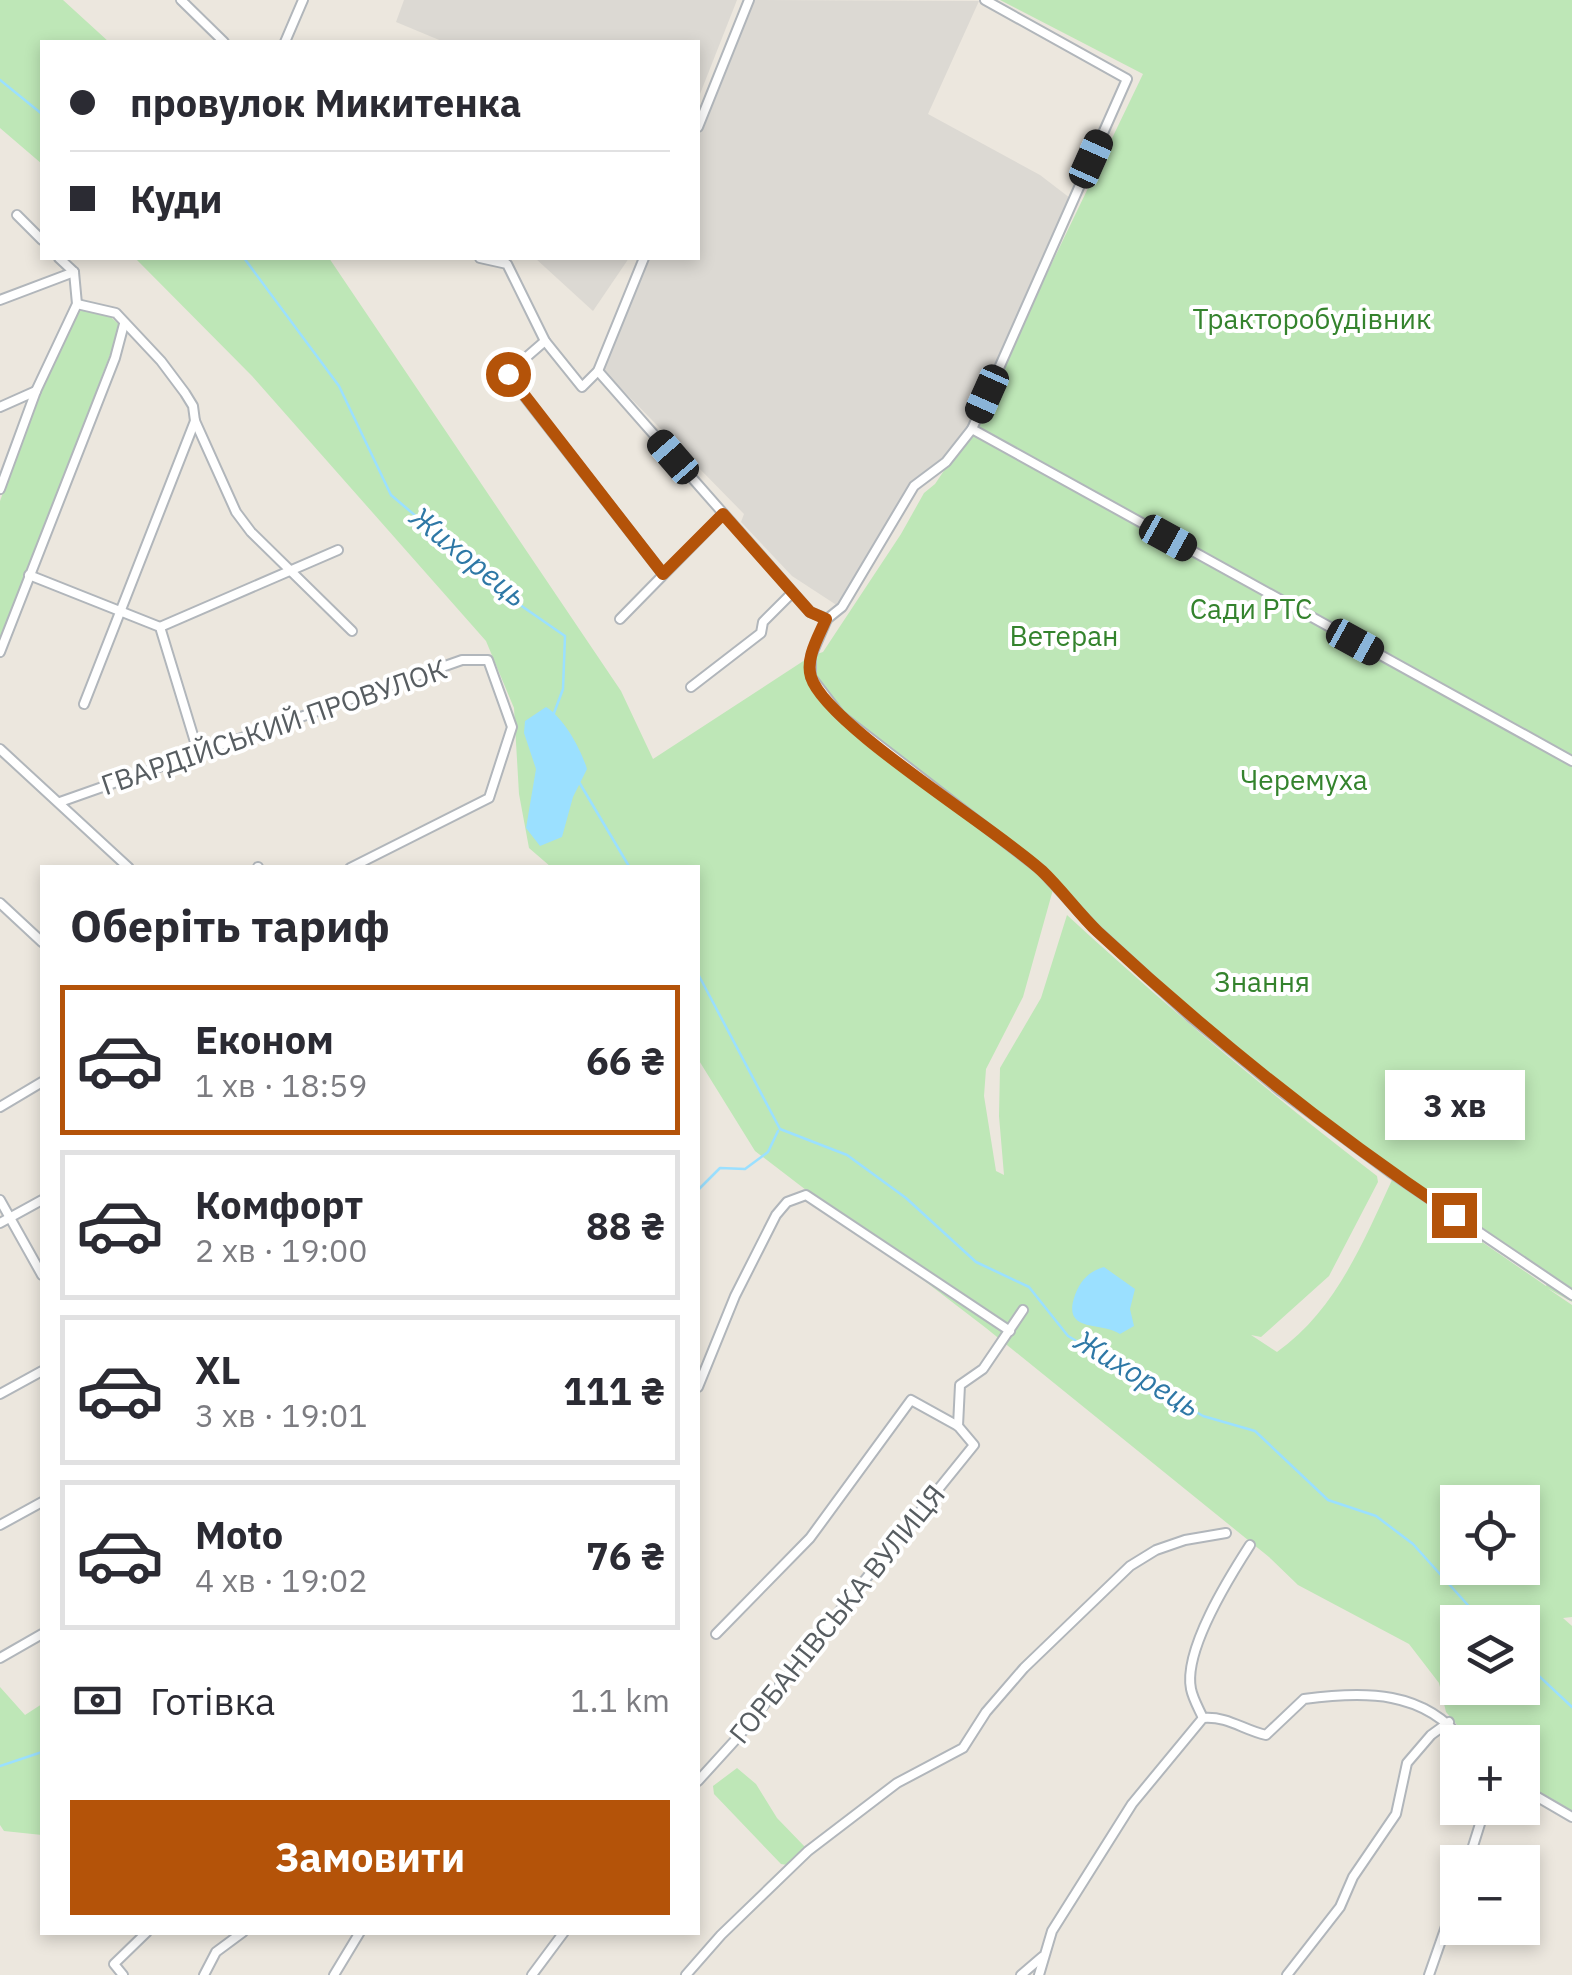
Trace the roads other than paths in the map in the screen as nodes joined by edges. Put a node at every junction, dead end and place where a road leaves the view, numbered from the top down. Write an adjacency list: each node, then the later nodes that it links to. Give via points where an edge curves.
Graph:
1 (180, 0): 5 (street)
2 (303, 0): 6 (street)
3 (750, 0): 7 (street)
4 (985, 0): 22 (street, via 1127,79)
5 (222, 40)
6 (286, 40)
7 (700, 122)
8 (17, 215): 9 (street)
9 (40, 238)
10 (61, 260): 13 (street)
11 (489, 260): 17 (street, via 506,264)
12 (643, 260): 18 (street)
13 (74, 272): 14 (street); 15 (street)
14 (0, 300)
15 (77, 304): 16 (street, via 116,314); 19 (street)
16 (124, 324): 21 (street, via 161,361 193,406); 28 (street)
17 (544, 341): 18 (street, via 582,387); 27 (street, via 508,374)
18 (598, 370): 24 (street)
19 (36, 391): 20 (street); 23 (street)
20 (0, 407)
21 (195, 421): 26 (street, via 236,512); 30 (street)
22 (972, 429): 32 (street, via 946,462 914,486 842,607); 40 (street)
23 (0, 490)
24 (723, 514): 27 (street); 29 (street)
25 (338, 550): 26 (street)
26 (292, 570): 33 (street); 34 (street)
27 (663, 574): 31 (street)
28 (29, 575): 30 (street); 35 (street)
29 (792, 593): 32 (street); 36 (street, via 763,622 761,633)
30 (121, 613): 33 (street); 37 (street)
31 (620, 619)
32 (826, 619): 54 (street, via 811,656 811,676 840,715 1041,870 1094,928 1281,1091)
33 (160, 627): 39 (street)
34 (352, 631)
35 (0, 652)
36 (690, 687)
37 (84, 704)
38 (0, 750): 41 (street)
39 (199, 755): 41 (street, ГВАРДІЙСЬКИЙ ПРОВУЛОК); 43 (street, ГВАРДІЙСЬКИЙ ПРОВУЛОК, via 462,660 488,660 512,726 489,798)
40 (1572, 760)
41 (60, 802): 42 (street)
42 (125, 865)
43 (356, 865)
44 (2, 905): 45 (street); 46 (street)
45 (0, 920)
46 (40, 940)
47 (40, 1083): 48 (street)
48 (0, 1107)
49 (0, 1200): 51 (street)
50 (40, 1201): 51 (street)
51 (10, 1217): 52 (street); 53 (street)
52 (0, 1223)
53 (40, 1270)
54 (1572, 1295)
55 (1024, 1310): 56 (street)
56 (1010, 1331): 58 (street, via 806,1194 776,1215); 60 (street, via 984,1369 960,1386)
57 (40, 1372): 59 (street)
58 (700, 1382)
59 (0, 1394)
60 (958, 1426): 65 (street, via 911,1400 810,1538); 71 (street, ГОРБАНІВСЬКА ВУЛИЦЯ, via 974,1445)
61 (40, 1503): 62 (street)
62 (0, 1525)
63 (1226, 1534): 84 (street, via 1185,1540 1130,1566 1024,1668 963,1748 908,1776 808,1851)
64 (1250, 1545): 68 (street, via 1200,1640 1191,1689)
65 (716, 1634)
66 (40, 1635): 67 (street)
67 (0, 1658)
68 (1203, 1718): 69 (street, via 1223,1716 1266,1736 1304,1699 1398,1697); 79 (street, via 1132,1804)
69 (1449, 1722): 70 (street); 87 (street, via 1407,1762 1396,1814 1340,1907)
70 (1451, 1725)
71 (700, 1779)
72 (1540, 1798): 73 (street)
73 (1572, 1817)
74 (144, 1935): 80 (street, via 114,1964)
75 (239, 1935): 81 (street, via 216,1952)
76 (358, 1935): 82 (street)
77 (562, 1935): 83 (street)
78 (1440, 1944): 88 (street)
79 (1042, 1958): 85 (street); 86 (street)
80 (123, 1975)
81 (204, 1975)
82 (334, 1975)
83 (532, 1975)
84 (686, 1975)
85 (1021, 1975)
86 (1038, 1975)
87 (1288, 1975)
88 (1429, 1975)

